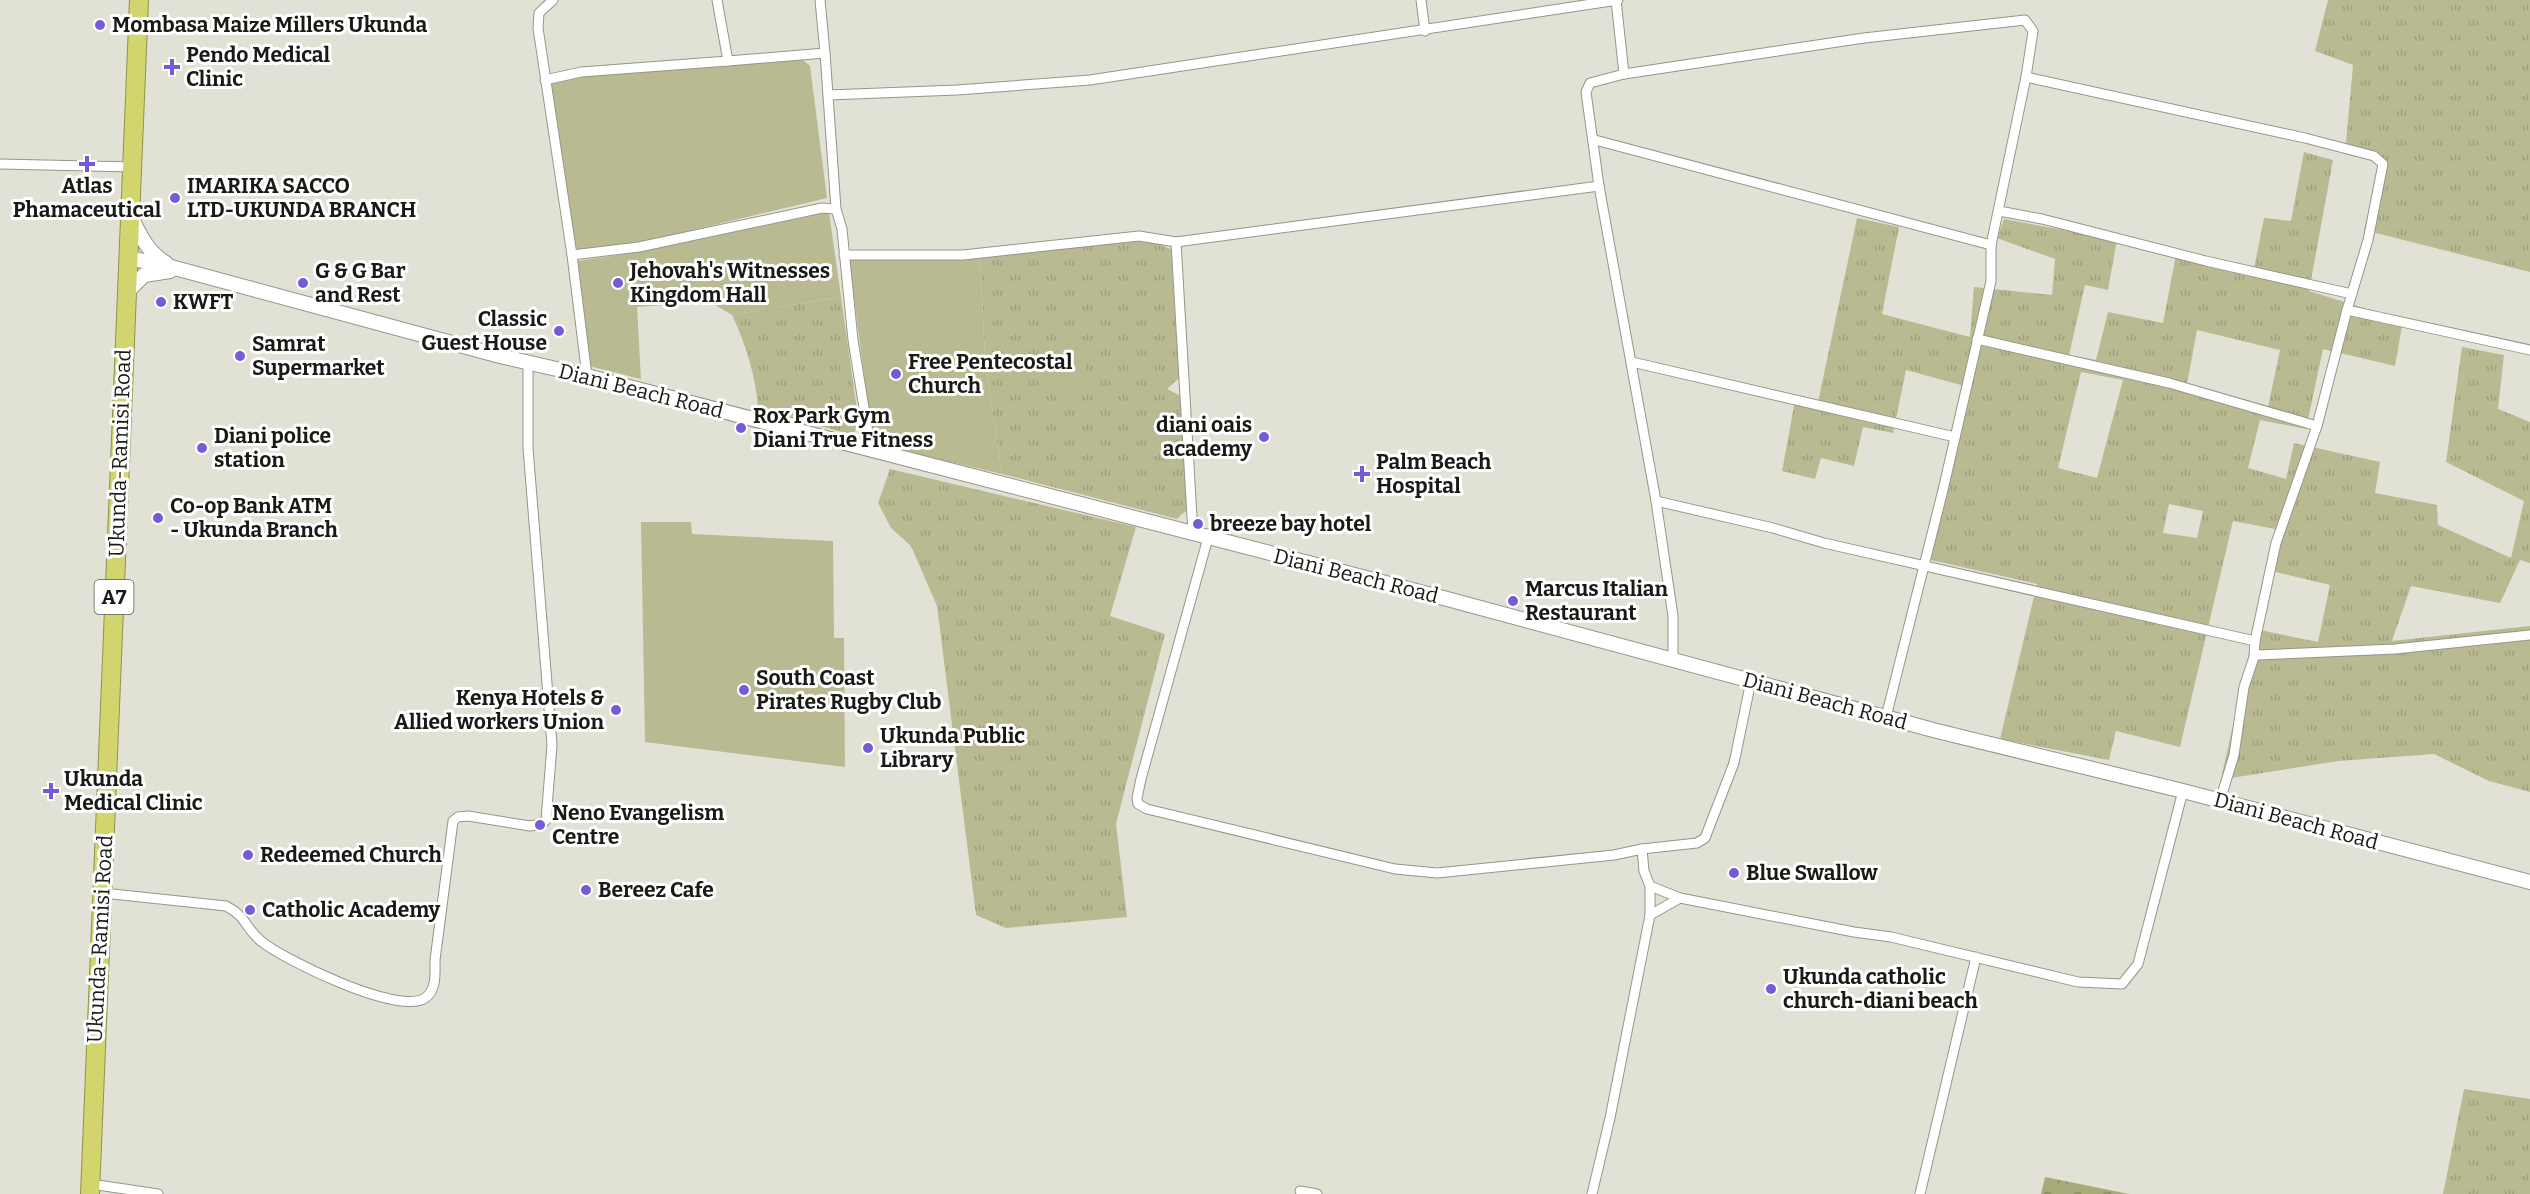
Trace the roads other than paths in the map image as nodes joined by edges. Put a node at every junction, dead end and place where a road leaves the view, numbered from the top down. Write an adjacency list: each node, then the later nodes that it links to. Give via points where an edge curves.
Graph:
1 (139, 0): 16 (highway, Ukunda-Ramisi Road / A7)
2 (553, 0): 12 (street, via 539,13 538,21)
3 (717, 0): 9 (street)
4 (820, 0): 8 (street)
5 (1421, 0): 7 (street)
6 (1617, 0): 7 (street); 10 (street)
7 (1425, 31): 13 (street, via 1090,80)
8 (825, 53): 9 (street); 13 (street)
9 (728, 61): 12 (street, via 581,72)
10 (1624, 74): 11 (street, via 1864,38 2025,20 2033,31); 14 (street, via 1587,85)
11 (2026, 77): 19 (street); 28 (street, via 2220,118 2379,158 2384,167)
12 (545, 81): 23 (street)
13 (828, 95): 18 (street)
14 (1594, 140): 17 (street); 22 (street)
15 (0, 164): 16 (street)
16 (133, 167): 20 (highway, Ukunda-Ramisi Road / A7)
17 (1599, 186): 21 (street); 32 (street)
18 (836, 209): 23 (street, via 822,208 639,247); 24 (street)
19 (1999, 211): 22 (street); 28 (street)
20 (129, 214): 25 (highway, Ukunda-Ramisi Road / A7); 26 (main road, via 153,253)
21 (1176, 242): 24 (street, via 1139,236 963,255); 39 (street)
22 (1991, 245): 30 (street, via 1990,281)
23 (572, 255): 34 (street)
24 (844, 255): 37 (street)
25 (128, 258): 26 (main road, Diani Beach Road); 27 (highway, Ukunda-Ramisi Road / A7)
26 (181, 271): 27 (main road, via 144,275); 33 (main road, Diani Beach Road)
27 (126, 293): 53 (highway, Ukunda-Ramisi Road / A7)
28 (2352, 294): 29 (street)
29 (2347, 310): 31 (street); 35 (street)
30 (1977, 339): 35 (street, via 2169,383); 36 (street)
31 (2530, 350)
32 (1632, 362): 36 (street); 38 (street)
33 (528, 363): 34 (main road, Diani Beach Road); 53 (street, via 528,448 552,745 546,820 535,826 468,816 453,821 432,990 412,1003 374,996 288,960 260,940 239,912 226,906)
34 (587, 376): 37 (main road, Diani Beach Road)
35 (2317, 426): 43 (street, via 2276,543)
36 (1955, 437): 41 (street)
37 (871, 451): 39 (main road, Diani Beach Road)
38 (1656, 501): 41 (street); 45 (street, via 1673,616)
39 (1193, 534): 40 (main road, Diani Beach Road)
40 (1208, 538): 45 (main road, Diani Beach Road); 50 (street, via 1141,779 1138,804 1395,869 1437,873)
41 (1924, 565): 43 (street); 47 (street)
42 (2530, 635): 44 (street, via 2396,649)
43 (2255, 641): 44 (street)
44 (2254, 657): 49 (street, via 2244,687 2234,755)
45 (1673, 659): 46 (main road, Diani Beach Road)
46 (1751, 681): 47 (main road, Diani Beach Road); 50 (street, via 1734,763 1705,838 1697,843)
47 (1886, 717): 48 (main road, Diani Beach Road)
48 (2183, 791): 49 (main road, Diani Beach Road); 56 (street, via 2138,964 2126,982 2078,982)
49 (2220, 801): 51 (main road, Diani Beach Road)
50 (1642, 849): 52 (street)
51 (2530, 882)
52 (1650, 886): 54 (street); 55 (street)
53 (103, 893): 57 (highway, Ukunda-Ramisi Road / A7)
54 (1680, 898): 55 (street); 56 (street)
55 (1650, 915): 61 (street)
56 (1976, 957): 62 (street)
57 (90, 1189): 59 (street)
58 (1300, 1191): 60 (street)
59 (158, 1194)
60 (1317, 1194)
61 (1592, 1194)
62 (1920, 1194)

